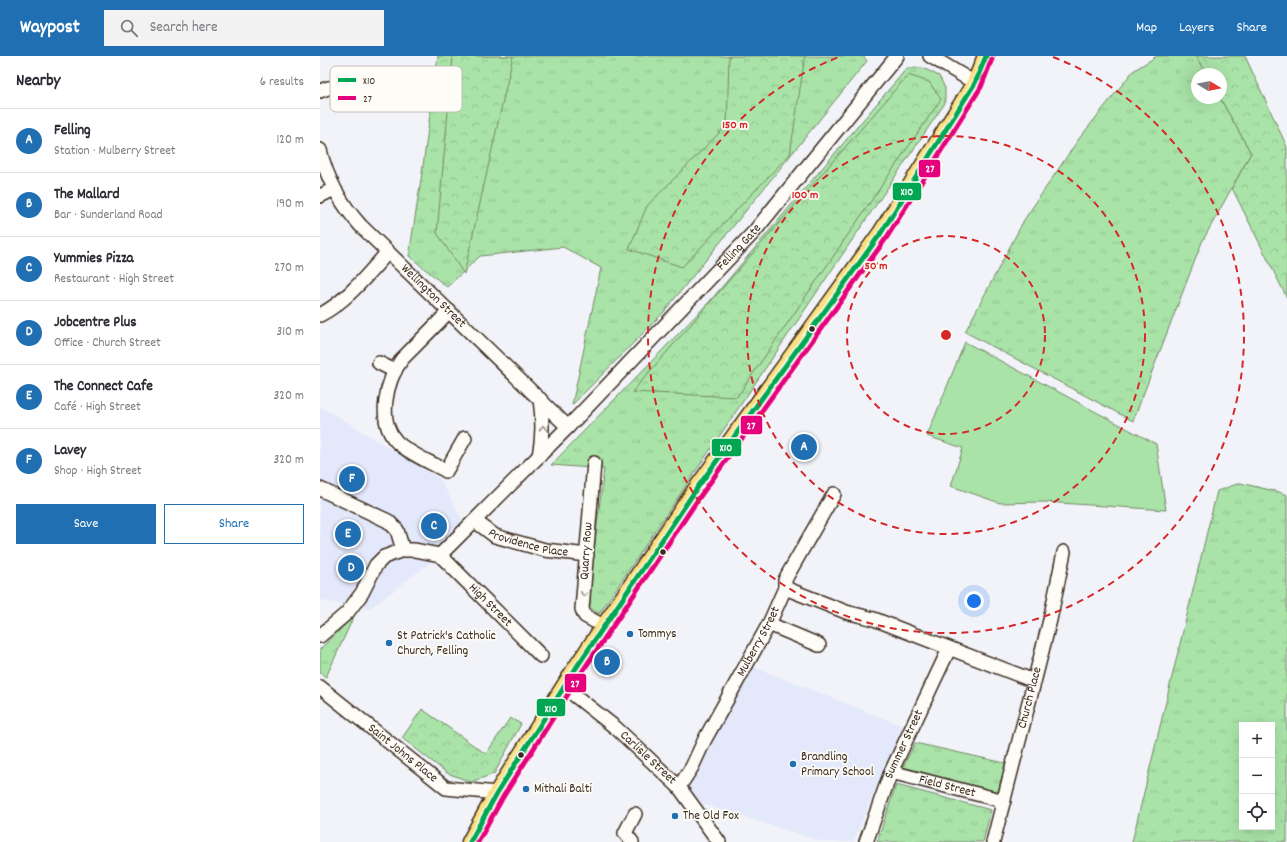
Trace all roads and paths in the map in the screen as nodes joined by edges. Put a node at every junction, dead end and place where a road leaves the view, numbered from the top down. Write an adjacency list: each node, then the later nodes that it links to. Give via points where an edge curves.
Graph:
1 (930, 56): 4 (street)
2 (986, 56): 4 (main road)
3 (892, 58): 16 (street, Felling Gate, via 754,232)
4 (975, 83): 29 (main road, via 881,233 695,491)
5 (330, 88): 6 (street)
6 (320, 91)
7 (320, 150): 8 (street, Wellington Street)
8 (334, 189): 9 (street); 10 (street, Wellington Street, via 350,213)
9 (320, 196)
10 (388, 252): 11 (street, Wellington Street); 12 (street, via 338,304)
11 (449, 311): 14 (street, via 403,358); 15 (street, Wellington Street)
12 (320, 315)
13 (379, 362): 14 (street)
14 (395, 371): 17 (street, via 386,403 385,418 389,432 397,442 446,471)
15 (540, 399): 16 (street, Wellington Street); 18 (street, one-way to 15, via 543,436)
16 (568, 427): 18 (street, Felling Gate)
17 (465, 438)
18 (539, 456): 22 (street, Felling Gate)
19 (594, 464): 26 (street, Quarry Row)
20 (320, 489): 23 (street, via 388,521 397,530)
21 (834, 494): 27 (street, Mulberry Street, via 786,576)
22 (475, 521): 25 (street, Felling Gate); 26 (street, Providence Place, via 495,536 546,550)
23 (403, 550): 25 (street); 30 (street, via 384,557 376,565 362,593 348,612)
24 (1064, 552): 34 (street, Church Place)
25 (440, 555): 33 (street, High Street)
26 (586, 555): 29 (street, Quarry Row, one-way to 29, via 582,609 585,616)
27 (785, 588): 28 (street, Mulberry Street); 32 (street)
28 (768, 624): 31 (street); 38 (street, Mulberry Street)
29 (604, 628): 36 (main road)
30 (320, 636)
31 (819, 645)
32 (949, 648): 34 (street); 37 (street, Summer Street)
33 (541, 656)
34 (1034, 681): 40 (street, Church Place)
35 (320, 687): 39 (street, Saint Johns Place, via 446,788)
36 (564, 687): 38 (street, Carlisle Street, via 616,728); 39 (main road)
37 (891, 772): 40 (street, Field Street); 45 (street, Summer Street)
38 (679, 787): 44 (street, Carlisle Street)
39 (497, 794): 42 (main road)
40 (1004, 801): 46 (street, Church Place)
41 (636, 814): 43 (street, via 625,833)
42 (470, 842)
43 (632, 842)
44 (719, 842)
45 (866, 842)
46 (993, 842)

